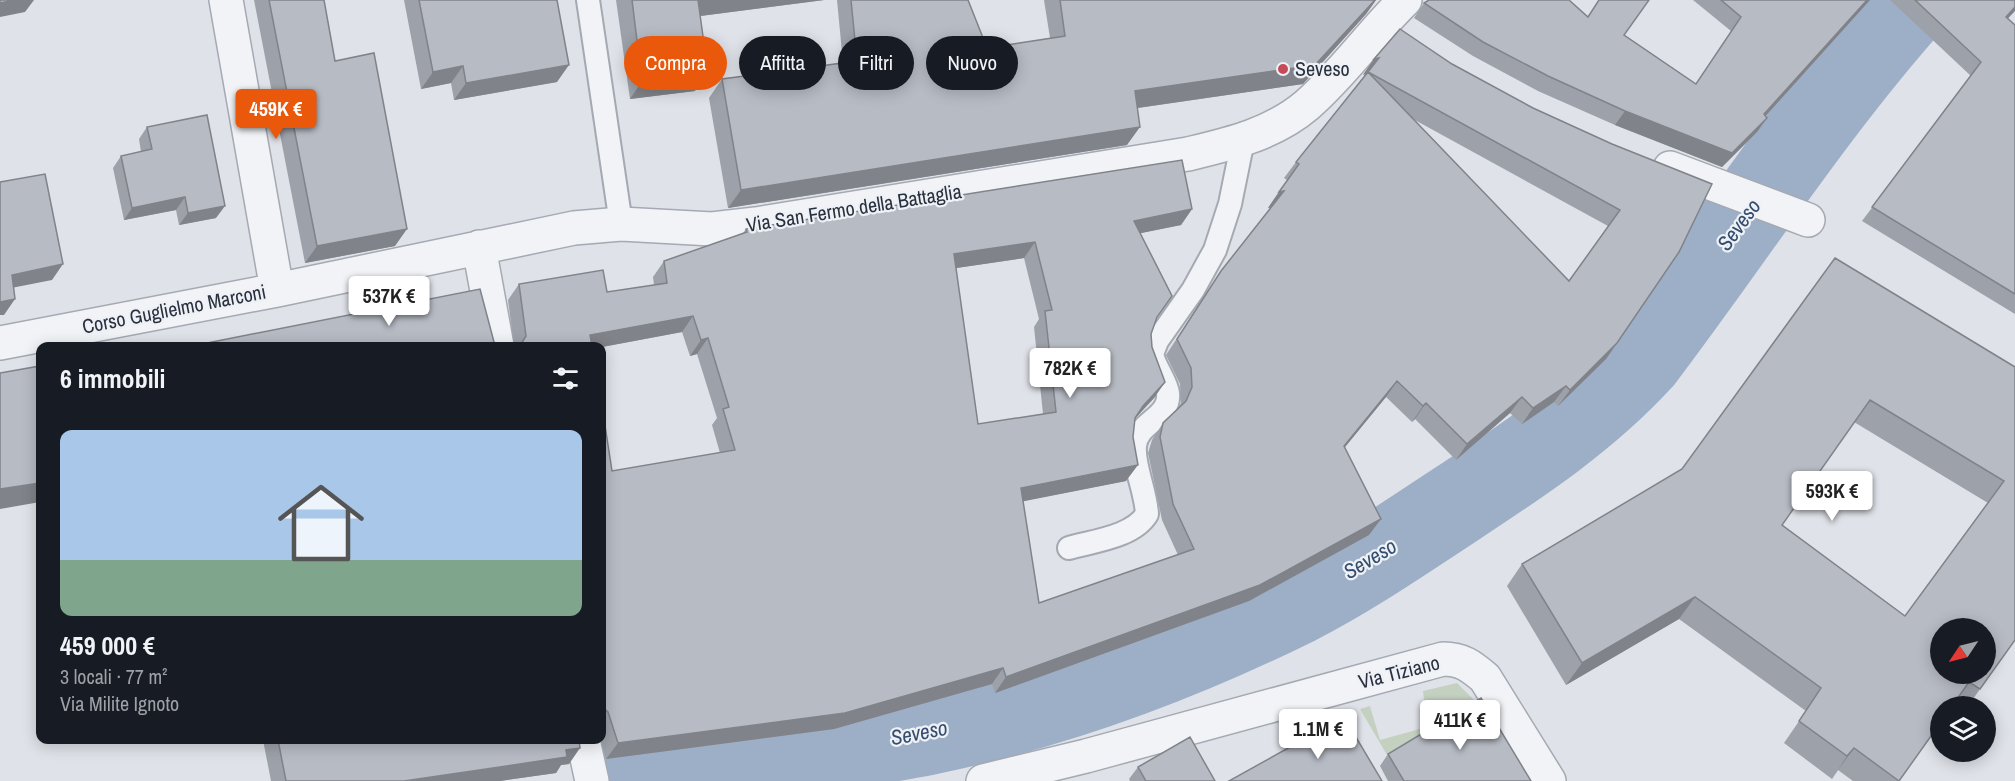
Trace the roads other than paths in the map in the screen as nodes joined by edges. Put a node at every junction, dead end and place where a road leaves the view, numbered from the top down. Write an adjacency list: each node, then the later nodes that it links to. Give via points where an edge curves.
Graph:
1 (226, 0): 9 (street)
2 (588, 0): 7 (lane)
3 (1400, 19): 4 (street, Via San Fermo della Battaglia, via 1307,105)
4 (1243, 140): 7 (street, Via San Fermo della Battaglia, via 1188,154 756,224 712,229); 12 (lane, via 1230,204 1215,250 1152,354 1168,393 1167,405 1143,427 1136,442 1147,514 1141,524 1127,531)
5 (1638, 155): 6 (street)
6 (1808, 220)
7 (621, 224): 8 (street, Via San Fermo della Battaglia, via 574,228)
8 (479, 247): 9 (street, Via San Fermo della Battaglia); 10 (street)
9 (277, 290): 11 (street, Corso Guglielmo Marconi)
10 (496, 342)
11 (0, 343)
12 (1069, 548)
13 (584, 744): 14 (street)
14 (592, 781)
15 (983, 781): 16 (street, Via Tiziano, via 1443,659 1458,659 1485,678)
16 (1549, 781)

